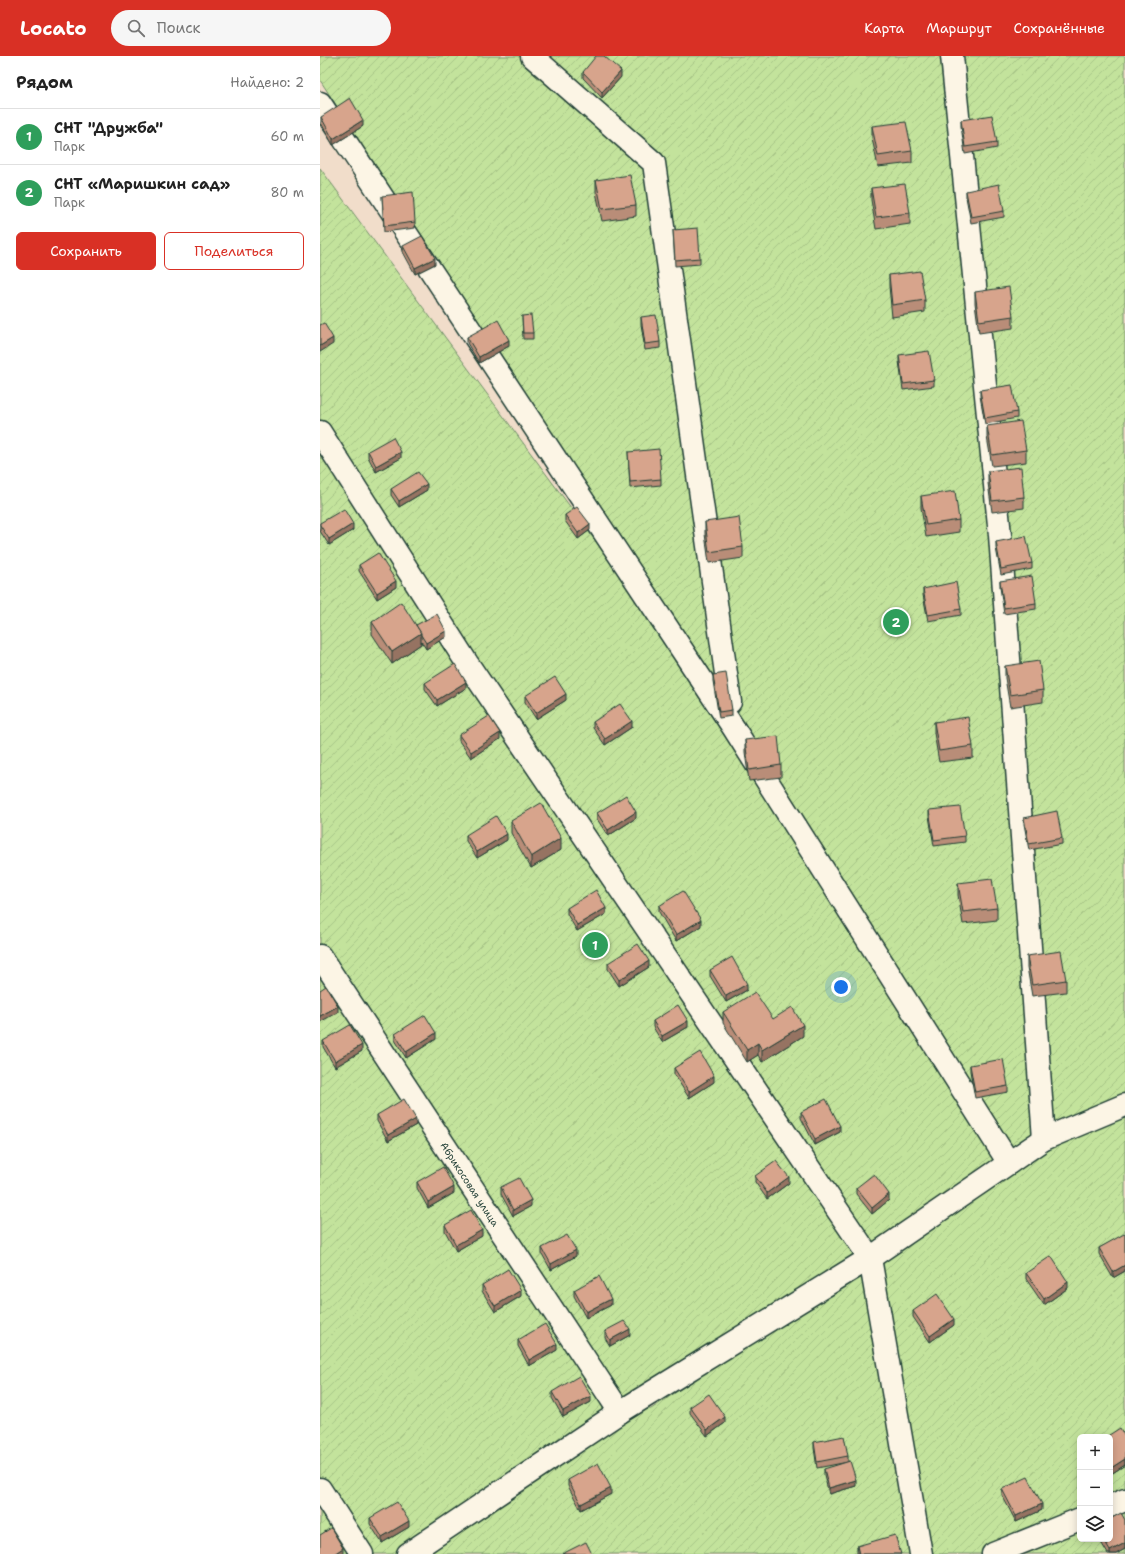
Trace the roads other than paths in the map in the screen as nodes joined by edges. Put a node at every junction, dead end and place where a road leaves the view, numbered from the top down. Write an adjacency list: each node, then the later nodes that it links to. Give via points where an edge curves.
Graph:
1 (532, 56): 5 (lane, via 654,163)
2 (952, 56): 8 (lane, via 1000,535)
3 (320, 103): 5 (lane)
4 (320, 432): 10 (lane, via 467,663)
5 (733, 727): 9 (lane)
6 (320, 956): 11 (lane, Абрикосовая улица)
7 (1125, 1105): 8 (lane)
8 (1044, 1139): 9 (lane)
9 (1009, 1163): 10 (lane)
10 (870, 1258): 11 (lane); 18 (lane)
11 (620, 1412): 17 (lane)
12 (320, 1489): 16 (lane)
13 (1125, 1500): 14 (lane)
14 (1113, 1505)
15 (1077, 1520): 19 (lane)
16 (362, 1554)
17 (408, 1554)
18 (921, 1554)
19 (993, 1554)

